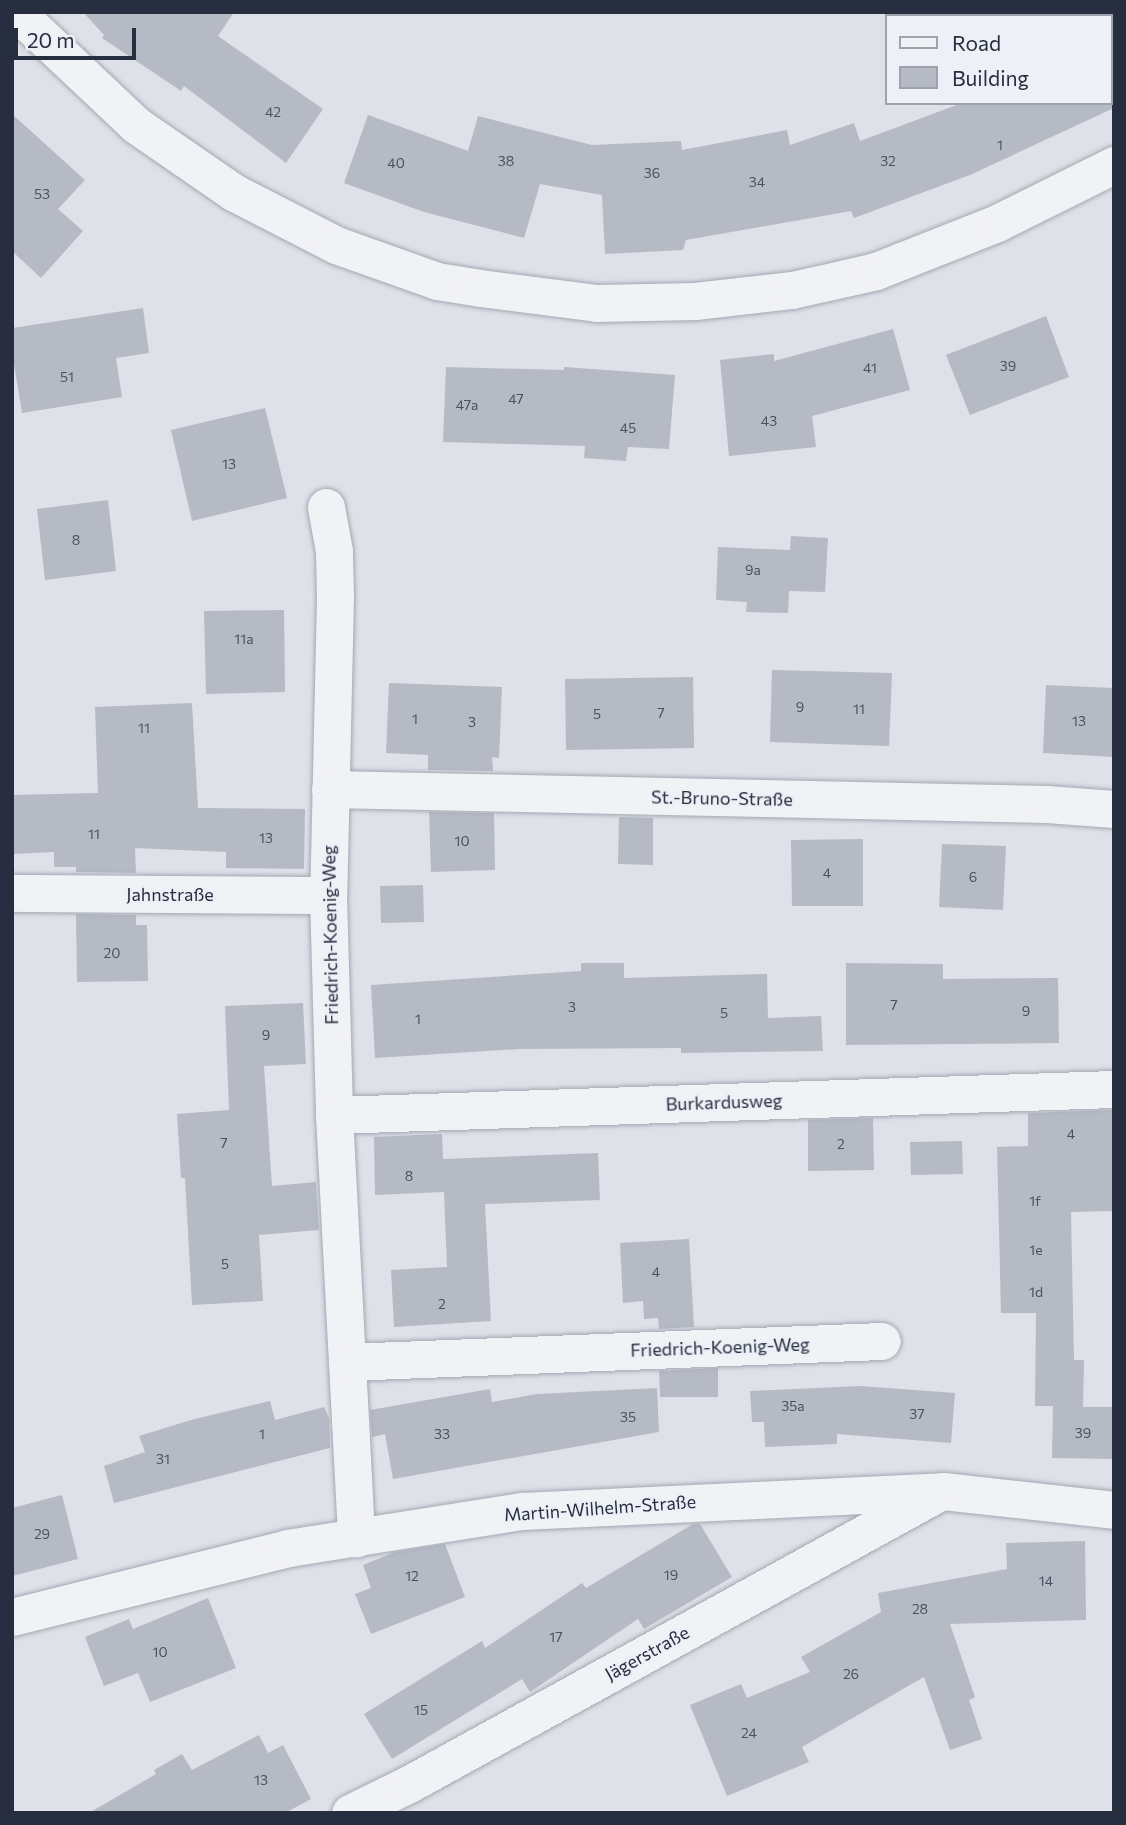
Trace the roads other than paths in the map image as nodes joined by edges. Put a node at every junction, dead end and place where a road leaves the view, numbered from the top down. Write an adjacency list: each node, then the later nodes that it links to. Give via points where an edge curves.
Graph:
1 (21, 12): 2 (street, via 136,125 233,192 336,245 437,282 597,303 695,301 792,290 888,266 997,223)
2 (1114, 165)
3 (326, 507): 4 (street, Friedrich-Koenig-Weg, via 334,551)
4 (330, 789): 5 (street, St.-Bruno-Straße); 7 (street, Friedrich-Koenig-Weg)
5 (1114, 809)
6 (12, 892): 7 (street, Jahnstraße)
7 (328, 895): 9 (street, Friedrich-Koenig-Weg)
8 (1114, 1088): 9 (street, Burkardusweg)
9 (334, 1115): 11 (street, Friedrich-Koenig-Weg)
10 (883, 1341): 11 (street, Friedrich-Koenig-Weg)
11 (347, 1362): 14 (street, Friedrich-Koenig-Weg)
12 (943, 1491): 13 (street, Martin-Wilhelm-Straße); 14 (street, Martin-Wilhelm-Straße, via 522,1511); 16 (street, Jägerstraße)
13 (1114, 1510)
14 (356, 1538): 15 (street, Martin-Wilhelm-Straße, via 288,1548)
15 (12, 1617)
16 (412, 1798): 17 (street, Jägerstraße)
17 (350, 1813)

